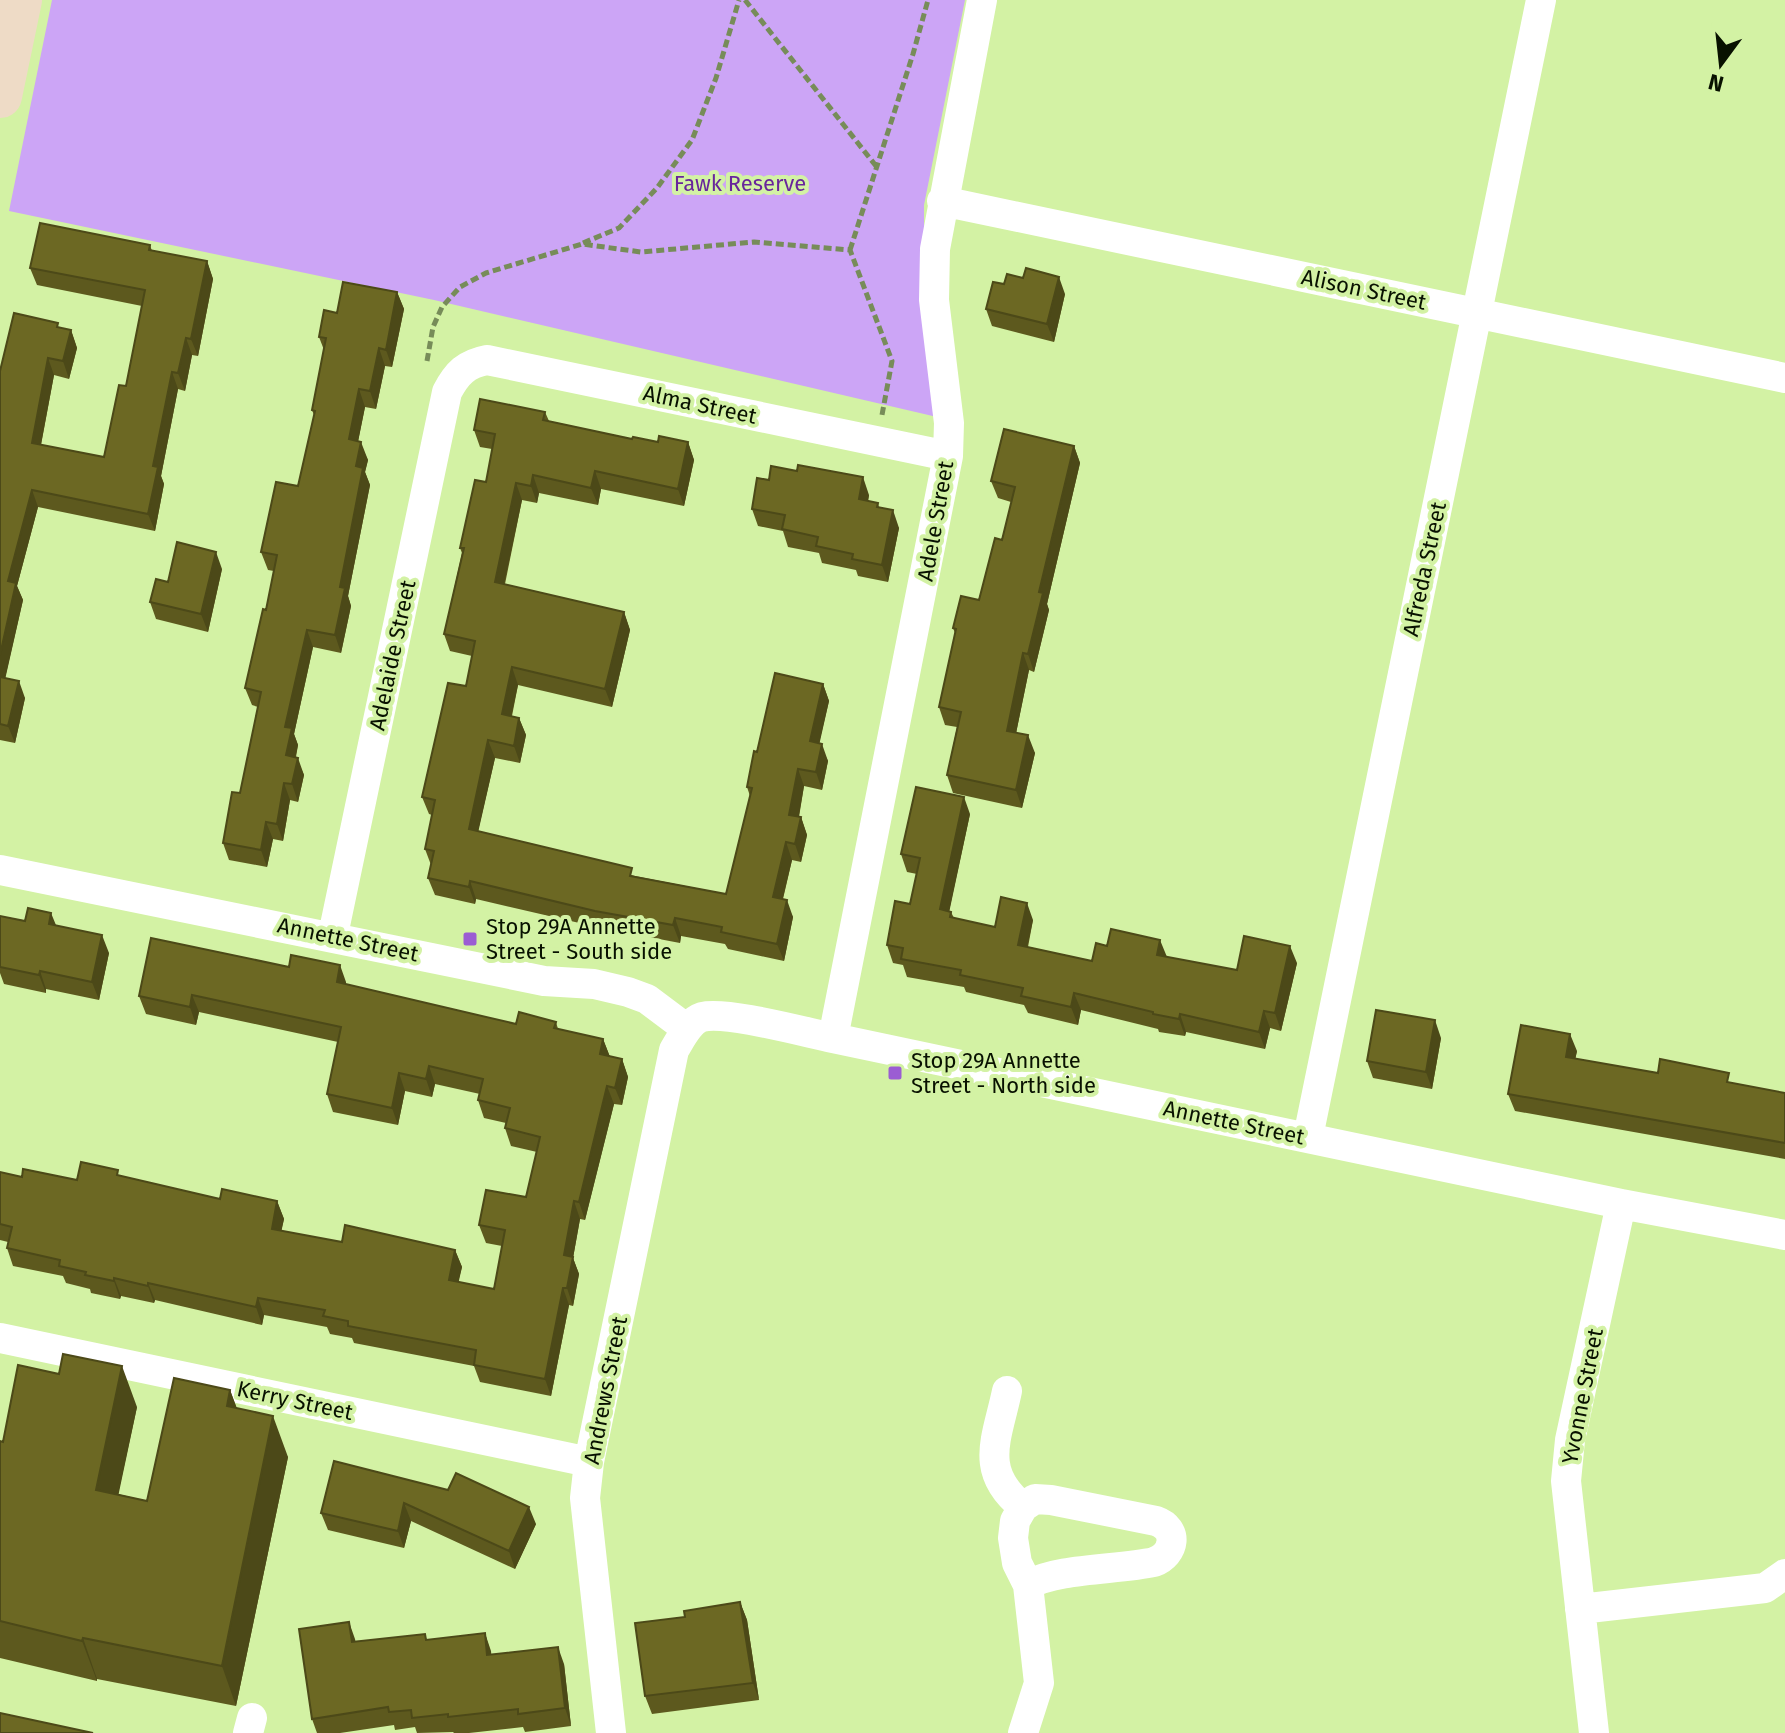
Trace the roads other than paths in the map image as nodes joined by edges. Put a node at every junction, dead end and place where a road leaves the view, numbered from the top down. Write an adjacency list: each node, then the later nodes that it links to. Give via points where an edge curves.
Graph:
1 (20, 0): 4 (main road)
2 (982, 0): 5 (street, Adele Street)
3 (1541, 0): 6 (street, Alfreda Street)
4 (0, 96)
5 (942, 201): 6 (street, Alison Street); 9 (street, Adele Street, via 934,300)
6 (1477, 312): 8 (street, Alison Street); 14 (street, Alfreda Street)
7 (455, 375): 9 (street, Alma Street, via 471,363 487,360); 11 (street, Adelaide Street, via 447,392)
8 (1785, 378)
9 (948, 456): 12 (street, Adele Street)
10 (0, 870): 11 (street, Annette Street)
11 (333, 935): 13 (street, Annette Street, via 544,981 628,992 647,999)
12 (833, 1038): 13 (street, Annette Street, via 724,1016 700,1018); 14 (street, Annette Street)
13 (680, 1039): 19 (street, Andrews Street)
14 (1308, 1137): 15 (street, Annette Street)
15 (1621, 1204): 16 (street, Annette Street); 23 (street, Yvonne Street, via 1570,1440 1566,1481)
16 (1785, 1235)
17 (0, 1338): 19 (street, Kerry Street)
18 (1007, 1391): 20 (street, via 994,1467 1009,1496)
19 (589, 1462): 24 (street, Andrews Street, via 585,1498)
20 (1023, 1507): 22 (street, via 1013,1538); 22 (street, via 1035,1499 1051,1500 1156,1521 1172,1535 1163,1559)
21 (1785, 1574): 23 (street, via 1765,1588)
22 (1028, 1585): 25 (street, via 1039,1683)
23 (1580, 1609): 26 (street, Yvonne Street)
24 (611, 1733)
25 (1023, 1733)
26 (1594, 1733)

